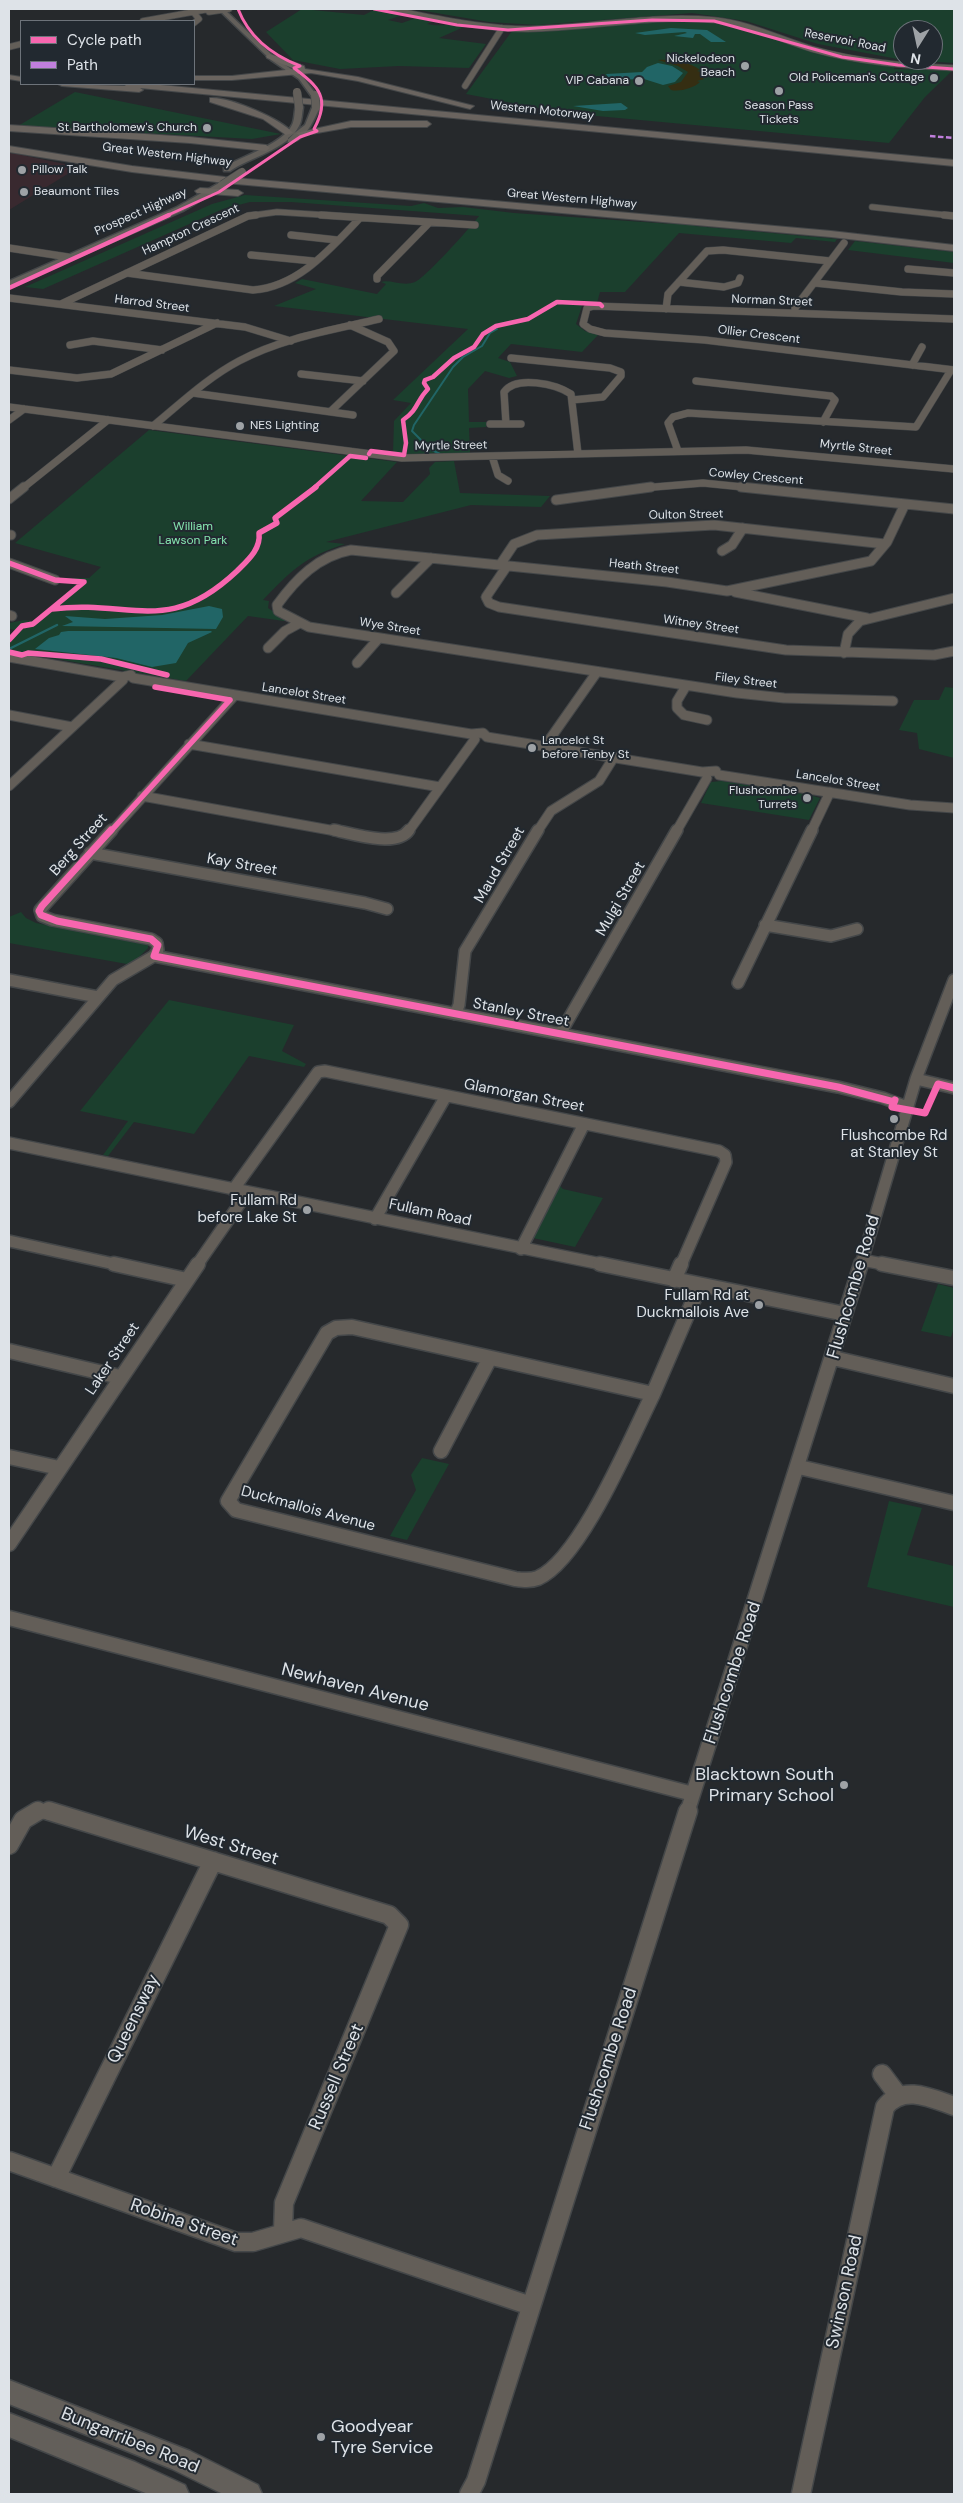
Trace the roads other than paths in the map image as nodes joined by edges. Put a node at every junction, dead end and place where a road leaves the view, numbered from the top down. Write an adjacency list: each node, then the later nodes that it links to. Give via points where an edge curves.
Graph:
1 (210, 9): 2 (street); 4 (street); 5 (street); 8 (main road)
2 (224, 9): 10 (main road)
3 (386, 9): 9 (street, Reservoir Road)
4 (194, 13): 5 (street); 7 (street, via 199,19)
5 (181, 14): 6 (street)
6 (148, 20)
7 (195, 22)
8 (226, 26)
9 (502, 28): 11 (street, Reservoir Road, via 554,28 692,18 734,23 822,51 863,60); 19 (street)
10 (272, 66): 12 (highway); 12 (main road); 13 (highway); 14 (highway, via 248,77); 28 (main road, bridge, via 293,86 300,107)
11 (954, 67)
12 (292, 71): 13 (highway); 26 (main road, bridge, via 315,95 316,107)
13 (311, 71): 21 (highway)
14 (195, 78)
15 (75, 85): 20 (highway)
16 (90, 85): 20 (highway)
17 (137, 85): 30 (highway, Western Motorway)
18 (165, 85): 29 (highway, Western Motorway)
19 (465, 86)
20 (164, 92): 28 (highway, via 225,104)
21 (414, 94): 22 (highway)
22 (481, 107): 24 (highway)
23 (523, 112): 24 (highway)
24 (566, 119): 29 (highway)
25 (352, 124): 26 (highway); 28 (highway); 30 (highway, via 438,124)
26 (308, 126): 28 (highway)
27 (9, 129): 32 (highway); 34 (highway, via 197,141 244,148)
28 (295, 130): 32 (main road, Prospect Highway); 36 (main road, Prospect Highway, bridge, via 242,172)
29 (714, 137): 35 (highway, Western Motorway)
30 (700, 139): 35 (highway, Western Motorway)
31 (9, 142): 41 (highway, Great Western Highway, via 205,172)
32 (266, 148): 34 (main road, Prospect Highway)
33 (9, 149): 37 (highway); 40 (highway, Great Western Highway, via 199,177)
34 (247, 156): 36 (main road, Prospect Highway, via 227,169)
35 (954, 162)
36 (212, 188): 37 (main road, Prospect Highway); 38 (highway); 42 (highway); 56 (main road, Prospect Highway, via 180,209)
37 (187, 192): 56 (main road, Prospect Highway)
38 (247, 193)
39 (264, 194): 41 (highway)
40 (448, 200): 41 (highway, Great Western Highway); 42 (highway)
41 (472, 201): 42 (highway, via 450,206); 44 (highway, Great Western Highway); 44 (highway, via 490,206); 51 (highway, Great Western Highway, via 841,229)
42 (432, 204)
43 (872, 207): 45 (street)
44 (591, 213): 54 (highway, Great Western Highway)
45 (954, 216)
46 (360, 218): 47 (street, Hampton Crescent); 50 (street); 60 (street, Hampton Crescent, via 277,212 254,214)
47 (429, 223): 48 (street, Hampton Crescent); 64 (street)
48 (475, 225)
49 (291, 235): 50 (street)
50 (337, 240): 57 (street)
51 (954, 242)
52 (844, 243): 58 (street)
53 (9, 248): 56 (street)
54 (954, 248)
55 (251, 255): 57 (street)
56 (64, 256): 62 (main road, Prospect Highway); 67 (main road, Prospect Highway)
57 (314, 261): 60 (street, via 292,280 262,290)
58 (830, 261): 65 (street, via 709,249); 66 (street)
59 (908, 269): 61 (street)
60 (127, 273): 70 (street, Hampton Crescent)
61 (954, 274)
62 (9, 278)
63 (740, 278): 65 (street, via 738,283 728,286)
64 (376, 279)
65 (678, 282): 72 (street, via 667,296)
66 (815, 282): 68 (street); 73 (street)
67 (9, 284)
68 (954, 294)
69 (9, 298): 70 (street, Harrod Street)
70 (61, 304): 76 (street, Harrod Street)
71 (589, 307): 72 (street, Norman Street); 83 (street, Ollier Crescent, via 583,325 598,332 642,338 729,340 839,352)
72 (666, 308): 73 (street, Norman Street)
73 (794, 313): 75 (street, Norman Street)
74 (379, 319): 77 (street)
75 (954, 319)
76 (217, 323): 78 (street, Harrod Street, via 255,328); 81 (street)
77 (350, 326): 78 (street); 88 (street, via 388,342 394,349 392,355)
78 (291, 341): 91 (street, via 234,363)
79 (70, 345): 81 (street, via 93,341)
80 (922, 347): 83 (street)
81 (162, 350): 87 (street)
82 (511, 358): 92 (street, via 623,371 603,396)
83 (912, 365): 85 (street, Ollier Crescent)
84 (9, 370): 87 (street, via 67,377)
85 (952, 370): 99 (street, via 915,428)
86 (301, 374): 88 (street)
87 (101, 376): 90 (street)
88 (363, 380): 95 (street)
89 (696, 381): 99 (street, via 836,396)
90 (110, 385)
91 (193, 393): 95 (street); 103 (street)
92 (572, 400): 101 (street, via 571,394 561,388 520,382 504,391); 105 (street)
93 (9, 407): 94 (street, Myrtle Street)
94 (24, 409): 97 (street); 98 (street, Myrtle Street)
95 (331, 411): 96 (street)
96 (353, 415)
97 (9, 420)
98 (108, 420): 103 (street, Myrtle Street); 109 (street)
99 (823, 422): 104 (street, via 674,414 668,424)
100 (490, 424): 101 (street)
101 (506, 424): 102 (street)
102 (520, 424)
103 (152, 426): 106 (street, Myrtle Street, via 393,457)
104 (678, 451): 105 (street, Myrtle Street); 107 (street, Myrtle Street, via 790,453)
105 (578, 454): 106 (street, Myrtle Street)
106 (492, 456): 108 (street, via 498,475)
107 (954, 469)
108 (508, 481)
109 (9, 499)
110 (556, 500): 111 (street, Cowley Crescent, via 658,486 703,484)
111 (905, 504): 112 (street, Cowley Crescent); 114 (street, Heath Street)
112 (954, 509)
113 (743, 528): 114 (street, Oulton Street); 115 (street, via 732,545); 119 (street, Oulton Street, via 697,524 537,535 522,538 512,545)
114 (885, 544): 121 (street, Heath Street, via 871,561)
115 (722, 550)
116 (345, 551): 117 (street, Heath Street); 125 (street, Wye Street, via 318,562 277,605 278,611)
117 (431, 558): 119 (street, Heath Street); 122 (street)
118 (9, 563): 120 (street)
119 (504, 565): 121 (street, Heath Street); 129 (street, Witney Street, via 486,598 499,607 786,650)
120 (54, 580)
121 (727, 591): 124 (street)
122 (396, 593)
123 (954, 598): 124 (street)
124 (867, 618): 129 (street, via 852,627 844,638)
125 (298, 624): 126 (street, Wye Street); 127 (street, via 285,630)
126 (379, 638): 131 (street); 132 (street, Wye Street)
127 (268, 648)
128 (954, 651): 129 (street, Witney Street, via 934,655)
129 (844, 653)
130 (9, 658): 133 (street, Lancelot Street)
131 (357, 663)
132 (597, 672): 134 (street, Filey Street); 142 (street)
133 (126, 678): 135 (street, Lancelot Street); 139 (street)
134 (686, 686): 136 (street, Filey Street, via 784,698); 138 (street, via 676,701 676,708 684,715)
135 (235, 695): 140 (street, Lancelot Street); 141 (street, Berg Street)
136 (893, 701)
137 (9, 715): 139 (street)
138 (707, 720)
139 (72, 726): 145 (street)
140 (473, 737): 142 (street); 146 (street)
141 (189, 744): 146 (street); 148 (street, Berg Street)
142 (545, 746): 143 (street)
143 (614, 757): 144 (street); 159 (street, Maud Street, via 599,781 551,811 511,872 495,905 465,951 459,1005)
144 (705, 775): 147 (street, Lancelot Street); 160 (street, Mulgi Street)
145 (9, 786)
146 (440, 787): 148 (street, via 406,835 396,839)
147 (830, 792): 149 (street, Lancelot Street, via 910,805); 152 (street)
148 (142, 796): 150 (street, Berg Street)
149 (954, 808)
150 (90, 853): 151 (street, Kay Street); 154 (street, Berg Street, via 42,906 40,913 52,920 151,939 158,945)
151 (387, 909)
152 (764, 925): 153 (street, via 832,936); 157 (street)
153 (857, 928)
154 (154, 956): 158 (street, via 113,980); 159 (street, Stanley Street)
155 (9, 980): 158 (street)
156 (954, 980): 161 (street, Flushcombe Road)
157 (738, 983)
158 (98, 997): 166 (street)
159 (455, 1014): 160 (street, Stanley Street)
160 (560, 1034): 165 (street, Stanley Street)
161 (916, 1079): 162 (street); 163 (street, Flushcombe Road)
162 (954, 1088)
163 (911, 1094): 165 (street, Stanley Street, via 897,1099); 167 (street, Flushcombe Road)
164 (446, 1096): 168 (street, Glamorgan Street); 170 (street, Glamorgan Street, via 324,1071 314,1075); 172 (street)
165 (883, 1098): 167 (street, Stanley Street)
166 (9, 1102)
167 (907, 1108): 175 (street, Flushcombe Road)
168 (584, 1124): 174 (street); 178 (street, Glamorgan Street, via 716,1150 726,1157)
169 (9, 1143): 170 (street, Fullam Road)
170 (232, 1190): 171 (street, Fullam Road)
171 (247, 1193): 172 (street, Fullam Road); 177 (street, Laker Street)
172 (375, 1219): 174 (street, Fullam Road)
173 (9, 1241): 177 (street)
174 (521, 1249): 178 (street, Fullam Road)
175 (862, 1260): 176 (street); 180 (street, Flushcombe Road)
176 (954, 1278)
177 (187, 1280): 184 (street, Laker Street)
178 (674, 1280): 179 (street, Fullam Road)
179 (700, 1285): 180 (street, Fullam Road); 186 (street, Duckmallois Avenue)
180 (845, 1314): 183 (street, Flushcombe Road)
181 (9, 1351): 184 (street)
182 (490, 1358): 186 (street, Duckmallois Avenue); 186 (street, Duckmallois Avenue, via 352,1327 333,1329 229,1497 230,1506 515,1579 534,1579 545,1574 578,1540); 187 (street)
183 (833, 1358): 185 (street); 189 (street, Flushcombe Road)
184 (120, 1377): 190 (street, Laker Street)
185 (954, 1386)
186 (653, 1394)
187 (441, 1451)
188 (9, 1457): 190 (street)
189 (799, 1467): 191 (street); 194 (street, Flushcombe Road)
190 (59, 1468): 192 (street, Laker Street)
191 (954, 1503)
192 (9, 1544)
193 (9, 1618): 194 (street, Newhaven Avenue)
194 (693, 1794): 204 (street, Flushcombe Road)
195 (9, 1845): 196 (street, West Street, via 28,1815 36,1810)
196 (213, 1861): 197 (street, West Street, via 388,1915); 202 (street, Queensway)
197 (399, 1925): 203 (street, Russell Street, via 284,2203)
198 (882, 2074): 199 (street)
199 (897, 2094): 200 (street, via 916,2094); 210 (street, Swinson Road, via 883,2110)
200 (954, 2106)
201 (9, 2161): 202 (street, Robina Street)
202 (56, 2178): 203 (street, Robina Street, via 244,2244)
203 (282, 2230): 204 (street, Robina Street, via 311,2230)
204 (531, 2306): 207 (street, Flushcombe Road)
205 (9, 2392): 209 (main road, Bungarribee Road, via 181,2460)
206 (9, 2425): 208 (main road, Bungarribee Road)
207 (474, 2490)
208 (176, 2494)
209 (249, 2494)
210 (801, 2494)

